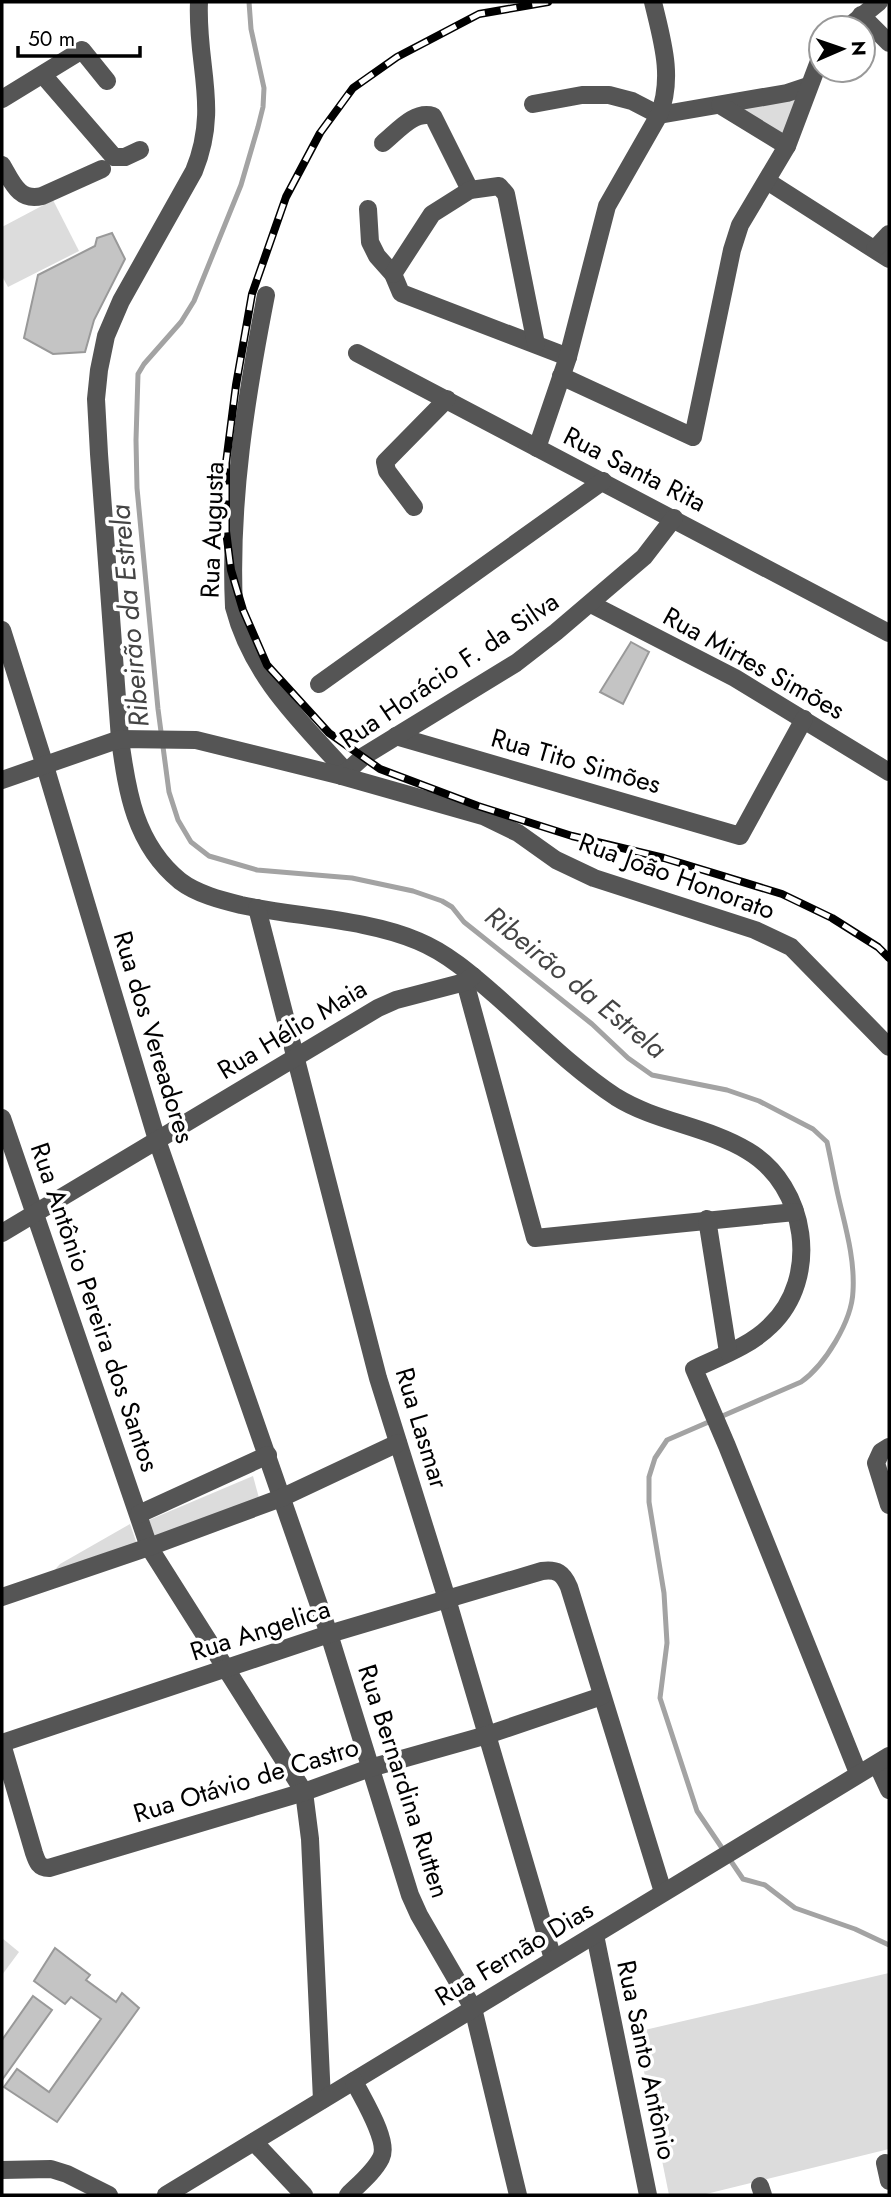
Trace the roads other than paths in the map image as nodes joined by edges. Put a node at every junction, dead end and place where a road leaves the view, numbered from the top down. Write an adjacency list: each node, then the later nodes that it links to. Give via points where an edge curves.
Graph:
1 (199, 2): 39 (street, via 208,102 203,148 106,336 96,399)
2 (653, 2): 11 (street, via 666,69)
3 (879, 2): 4 (street)
4 (862, 14)
5 (43, 75): 6 (street, via 82,50); 8 (street); 14 (street, via 114,156)
6 (107, 81)
7 (808, 86): 10 (street); 13 (street)
8 (2, 99)
9 (533, 104): 11 (street, via 609,95)
10 (720, 105): 11 (street); 13 (street)
11 (659, 115): 26 (street, via 607,206)
12 (383, 143): 18 (street, via 414,117 433,116)
13 (787, 146): 17 (street)
14 (140, 150)
15 (2, 165): 16 (street, via 27,198 42,196)
16 (102, 169)
17 (767, 181): 21 (street); 27 (street, via 740,225 732,250 693,437)
18 (470, 190): 22 (street, via 432,214); 24 (street, via 499,186 506,194)
19 (368, 209): 22 (street, via 370,242)
20 (889, 234): 21 (street)
21 (882, 254)
22 (393, 274): 24 (street, via 401,293)
23 (266, 295): 42 (street, Rua Augusta, via 237,486 234,607 267,682 340,765)
24 (536, 344): 26 (street)
25 (357, 353): 28 (street, Rua Santa Rita)
26 (568, 357): 27 (street)
27 (561, 376): 29 (street)
28 (447, 399): 29 (street, Rua Santa Rita); 31 (street, via 385,462)
29 (537, 448): 30 (street, Rua Santa Rita)
30 (603, 481): 32 (street, Rua Santa Rita); 36 (street)
31 (414, 508)
32 (674, 518): 33 (street, Rua Horácio F. da Silva, via 644,557); 35 (street, Rua Santa Rita)
33 (591, 604): 37 (street, Rua Mirtes Simões); 38 (street, Rua Horácio F. da Silva, via 516,663)
34 (2, 630): 40 (street, Rua dos Vereadores)
35 (889, 633)
36 (320, 684)
37 (804, 719): 38 (street, Rua Tito Simões, via 740,836); 41 (street, Rua Mirtes Simões)
38 (396, 736): 42 (street, Rua Horácio F. da Silva)
39 (126, 738): 40 (street); 42 (street, Rua João Honorato, via 197,740); 44 (street, via 132,811 149,846 181,882 206,895)
40 (46, 766): 43 (street); 49 (street, Rua dos Vereadores)
41 (889, 772)
42 (342, 776): 46 (street, Rua João Honorato, via 483,816 594,878 781,941 798,952)
43 (2, 779)
44 (257, 908): 45 (street, via 415,940 436,949); 47 (street, Rua Lasmar)
45 (469, 979): 47 (street, Rua Hélio Maia, via 378,1008); 50 (street, via 617,1097 746,1150 762,1161 785,1187); 52 (street, via 535,1238)
46 (889, 1047)
47 (297, 1056): 49 (street, Rua Hélio Maia); 55 (street, Rua Lasmar)
48 (2, 1118): 51 (street, Rua Antônio Pereira dos Santos)
49 (157, 1140): 51 (street, Rua Hélio Maia); 57 (street, Rua dos Vereadores)
50 (795, 1212): 52 (street); 54 (street, via 802,1250 791,1299 769,1328)
51 (34, 1215): 53 (street, Rua Hélio Maia); 60 (street, Rua Antônio Pereira dos Santos)
52 (707, 1219): 54 (street)
53 (2, 1233)
54 (729, 1352): 71 (street, via 694,1368)
55 (398, 1443): 58 (street); 63 (street, Rua Lasmar)
56 (889, 1447): 59 (street, via 876,1463)
57 (268, 1455): 58 (street, Rua dos Vereadores); 60 (street)
58 (281, 1499): 61 (street); 64 (street, Rua Bernardina Rutten)
59 (889, 1505)
60 (139, 1514): 61 (street, Rua Antônio Pereira dos Santos)
61 (149, 1547): 62 (street); 65 (street, Rua Antônio Pereira dos Santos)
62 (2, 1597)
63 (447, 1599): 64 (street, Rua Angelica); 66 (street, Rua Angelica, via 538,1573 557,1571 565,1576); 67 (street, Rua Lasmar)
64 (329, 1634): 65 (street, Rua Angelica); 70 (street, Rua Bernardina Rutten)
65 (225, 1670): 68 (street, Rua Angelica); 73 (street, Rua Antônio Pereira dos Santos)
66 (602, 1696): 67 (street, Rua Otávio de Castro); 74 (street)
67 (487, 1735): 70 (street, Rua Otávio de Castro); 76 (street, Rua Lasmar)
68 (2, 1743): 73 (street, Rua Otávio de Castro, via 41,1867)
69 (883, 1760): 71 (street, Rua Fernão Dias); 72 (street)
70 (370, 1768): 73 (street, Rua Otávio de Castro); 77 (street, Rua Bernardina Rutten, via 410,1895)
71 (858, 1773): 74 (street, Rua Fernão Dias)
72 (889, 1790)
73 (304, 1793): 79 (street)
74 (663, 1892): 75 (street, Rua Fernão Dias)
75 (595, 1935): 76 (street, Rua Fernão Dias); 87 (street, Rua Santo Antônio)
76 (553, 1959): 77 (street, Rua Fernão Dias)
77 (473, 2008): 78 (street, Rua Fernão Dias); 86 (street, Rua Bernardina Rutten)
78 (354, 2081): 79 (street, Rua Fernão Dias); 85 (street, via 384,2151)
79 (322, 2100): 80 (street, Rua Fernão Dias)
80 (254, 2142): 83 (street, Rua Fernão Dias); 84 (street)
81 (2, 2170): 82 (street, via 51,2169)
82 (109, 2195)
83 (166, 2195)
84 (304, 2195)
85 (348, 2195)
86 (518, 2195)
87 (648, 2195)

